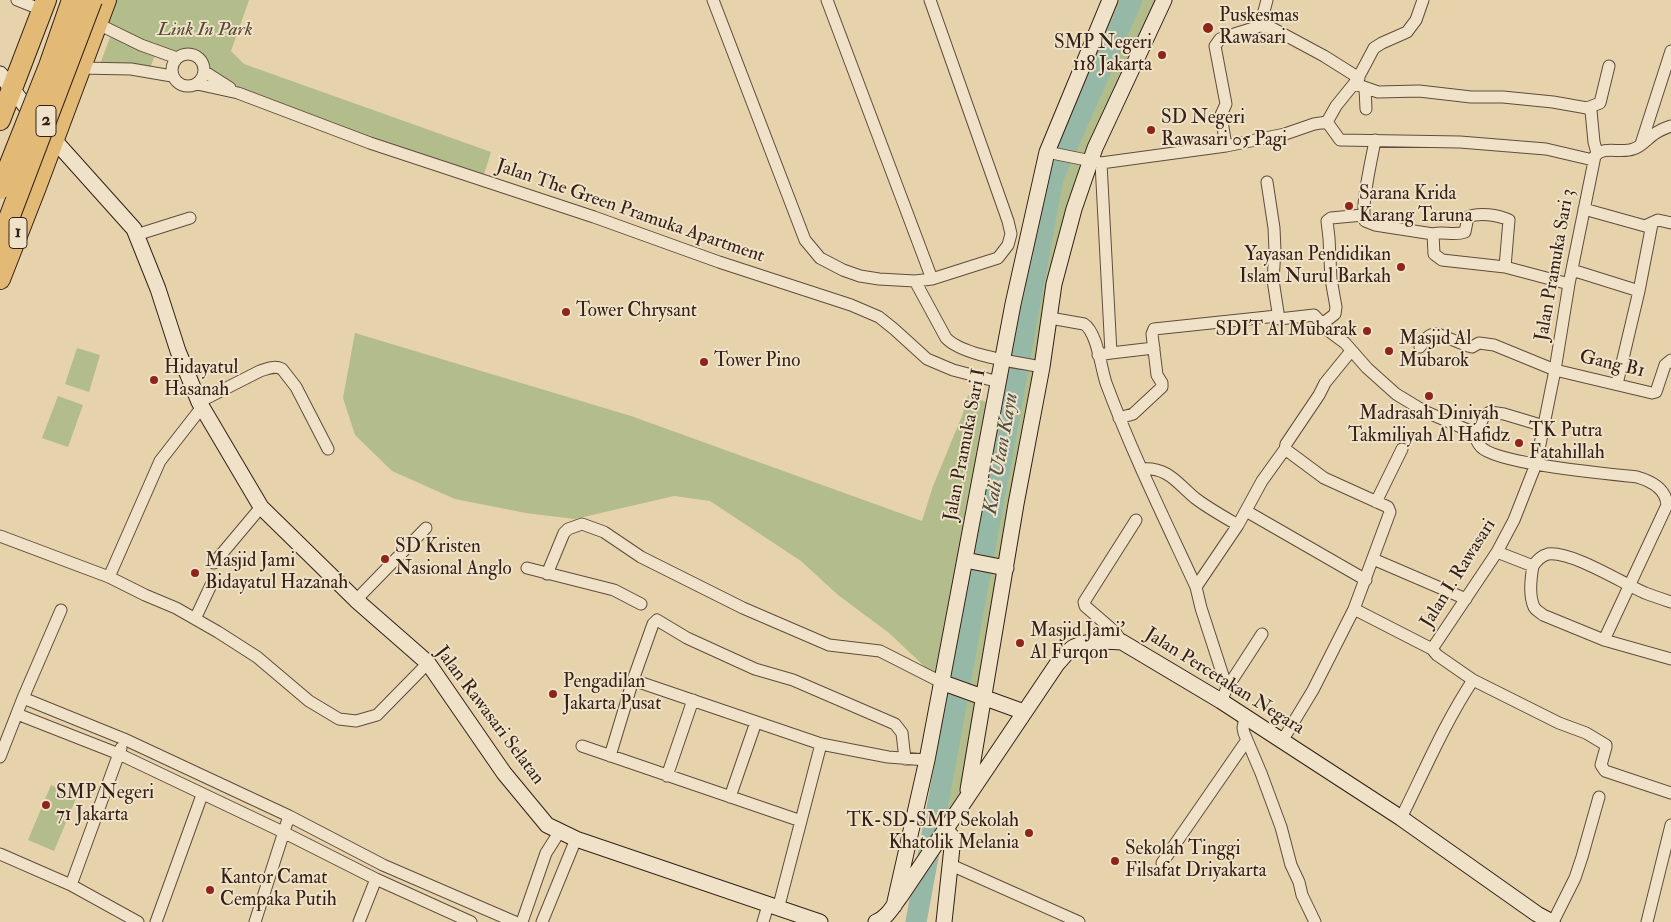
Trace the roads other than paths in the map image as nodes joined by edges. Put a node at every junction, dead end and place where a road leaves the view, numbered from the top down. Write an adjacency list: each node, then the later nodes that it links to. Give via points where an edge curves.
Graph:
1 (72, 0): 41 (highway, 2, bridge)
2 (92, 0): 49 (highway, 2, bridge)
3 (106, 0): 13 (highway, 1)
4 (713, 0): 54 (street, via 805,240 820,258 842,270 879,279)
5 (827, 0): 53 (street)
6 (930, 0): 53 (street, via 1008,220 1010,234 1008,245 998,258)
7 (1110, 0): 34 (main road, Jalan Pramuka Sari I)
8 (1164, 0): 37 (main road, via 1121,90)
9 (1268, 0): 14 (street)
10 (1422, 0): 22 (street, via 1416,20 1408,32 1374,48)
11 (19, 1): 12 (street)
12 (44, 5): 21 (highway)
13 (96, 23): 16 (street); 19 (highway, 1)
14 (1260, 26): 22 (street, via 1272,28 1324,56); 33 (street, via 1228,36 1215,46 1226,104 1221,115)
15 (1671, 51): 32 (street)
16 (177, 58): 18 (street, via 194,55 200,58); 20 (street, via 171,68)
17 (1609, 66): 25 (street, via 1600,104)
18 (205, 72): 23 (street); 24 (street, Jalan The Green Pramuka Apartment)
19 (78, 75): 20 (street, via 131,69); 21 (highway, via 55,82); 30 (highway, 1)
20 (172, 76): 23 (street, via 182,86)
21 (6, 81): 27 (highway); 30 (main road, Jalan Rawasari Selatan)
22 (1360, 83): 25 (street, via 1378,92 1419,91 1503,97); 26 (street); 28 (street, via 1336,106)
23 (197, 84): 24 (street, Jalan The Green Pramuka Apartment)
24 (238, 93): 69 (street, Jalan The Green Pramuka Apartment, via 370,143 851,305 878,317 927,359 953,370)
25 (1587, 108): 35 (street)
26 (1366, 109)
27 (0, 120)
28 (1326, 122): 31 (street, via 1340,140); 33 (street)
29 (1671, 126): 32 (street)
30 (54, 140): 36 (highway); 40 (highway, 1); 48 (main road, Jalan Rawasari Selatan)
31 (1375, 140): 35 (street, via 1440,141); 43 (street)
32 (1641, 144): 35 (street, via 1631,150 1604,150)
33 (1226, 146): 37 (street)
34 (1048, 152): 37 (street); 66 (main road, Jalan Pramuka Sari I, via 1021,264)
35 (1595, 156): 42 (street, Jalan Pramuka Sari 3)
36 (0, 158)
37 (1093, 168): 57 (main road, via 1074,209 1054,284); 63 (street)
38 (0, 174): 40 (highway)
39 (1267, 182): 58 (street, via 1274,228 1273,280)
40 (36, 187): 52 (highway, 1)
41 (0, 189)
42 (1584, 209): 46 (street, via 1645,226); 51 (street, Jalan Pramuka Sari 3)
43 (1363, 215): 47 (street, via 1368,224); 59 (street, via 1331,218 1326,222 1336,307 1335,314)
44 (190, 218): 48 (street)
45 (1671, 223): 46 (street, via 1658,220)
46 (1652, 224): 56 (street)
47 (1433, 234): 50 (street, via 1434,254 1442,260); 50 (street, via 1465,232 1468,217 1474,215 1509,220)
48 (136, 235): 71 (main road, Jalan Rawasari Selatan)
49 (0, 242)
50 (1505, 267): 55 (street)
51 (1572, 270): 55 (street, Jalan Pramuka Sari 3); 56 (street)
52 (0, 279)
53 (932, 279): 54 (street)
54 (915, 281): 66 (street, via 951,343)
55 (1569, 284): 68 (street, Jalan Pramuka Sari 3)
56 (1639, 291): 70 (street)
57 (1050, 318): 64 (street, via 1088,327); 67 (main road)
58 (1279, 319): 59 (street, via 1311,315); 61 (street, via 1276,316 1158,328 1153,332)
59 (1322, 324): 62 (street)
60 (1420, 347): 68 (street, Gang B1, via 1428,336 1438,334 1471,347 1477,343 1494,345)
61 (1154, 348): 63 (street); 72 (street, via 1162,387 1132,414)
62 (1351, 350): 74 (street, via 1396,394); 75 (street, via 1325,383)
63 (1111, 353): 64 (street)
64 (1098, 355): 72 (street)
65 (1671, 360): 70 (street, Gang B1, via 1656,392)
66 (1008, 361): 67 (street); 69 (main road, Jalan Pramuka Sari I)
67 (1037, 366): 93 (main road)
68 (1555, 370): 70 (street, Gang B1); 73 (street, Jalan Pramuka Sari 3)
69 (999, 382): 90 (main road, Jalan Pramuka Sari I)
70 (1617, 384)
71 (201, 405): 77 (street, via 260,371 278,367 296,387); 82 (main road, Jalan Rawasari Selatan); 96 (street, via 160,461)
72 (1119, 418): 79 (street)
73 (1544, 426): 74 (street, via 1490,412 1484,416); 78 (street, Jalan Pramuka Sari 3)
74 (1475, 436): 78 (street, via 1481,447 1490,452)
75 (1285, 449): 80 (street, via 1324,478); 83 (street)
76 (1402, 449): 80 (street)
77 (328, 450)
78 (1536, 464): 81 (street, via 1637,477 1664,492); 88 (street, Jalan I. Rawasari, via 1514,520)
79 (1142, 469): 85 (street, via 1152,468 1168,474 1195,498); 100 (street)
80 (1376, 502): 89 (street, via 1388,507 1390,512)
81 (1669, 506): 99 (street)
82 (261, 507): 91 (street); 102 (main road, Jalan Rawasari Selatan)
83 (1246, 511): 85 (street); 97 (street)
84 (1136, 520): 110 (street, via 1084,602 1084,606)
85 (1238, 526): 100 (street)
86 (426, 528): 102 (street)
87 (0, 536): 96 (street)
88 (1497, 552): 92 (street); 101 (street, Jalan I. Rawasari)
89 (1373, 559): 97 (street); 101 (street)
90 (967, 561): 93 (main road); 116 (main road, Jalan Pramuka Sari I)
91 (214, 564)
92 (1533, 566): 99 (street, via 1542,556 1554,554 1584,563); 109 (street, via 1534,607 1543,615)
93 (1003, 567): 118 (main road)
94 (527, 568): 95 (street)
95 (547, 574): 104 (street, via 614,590); 116 (street, via 564,532 582,524 604,532 649,561 803,635 828,645 880,651)
96 (109, 577): 107 (street)
97 (1366, 580): 105 (street)
98 (211, 585): 107 (street)
99 (1630, 585): 103 (street); 109 (street)
100 (1196, 587): 117 (street)
101 (1466, 599): 111 (street, Jalan I. Rawasari)
102 (356, 600): 113 (main road, Jalan Rawasari Selatan)
103 (1671, 602)
104 (641, 604)
105 (1354, 609): 111 (street); 127 (street, via 1313,690)
106 (61, 610): 119 (street)
107 (194, 619): 113 (street, via 257,657 309,701 338,720 356,721 377,715)
108 (1262, 634): 117 (street)
109 (1604, 640): 112 (street)
110 (1122, 642): 117 (main road, Jalan Percetakan Negara); 121 (main road, Jalan Percetakan Negara, via 1090,642 1074,647 1057,664)
111 (1432, 649): 115 (street, Jalan I. Rawasari)
112 (1671, 659)
113 (428, 663): 145 (main road, Jalan Rawasari Selatan, via 504,773)
114 (633, 680): 120 (street); 131 (street); 133 (street, via 657,620 687,638 755,669 819,690 895,724 902,733)
115 (1472, 680): 136 (street, Jalan I. Rawasari, via 1606,745 1601,765 1605,771); 142 (street)
116 (944, 683): 118 (main road); 134 (main road, Jalan Pramuka Sari I)
117 (1224, 694): 123 (main road, Jalan Percetakan Negara)
118 (978, 695): 121 (main road); 138 (main road)
119 (23, 698): 122 (street); 125 (street)
120 (692, 700): 124 (street); 135 (street)
121 (1024, 712): 138 (main road, Jalan Percetakan Negara)
122 (17, 714): 130 (street); 132 (street)
123 (1245, 718): 126 (street, via 1243,728); 127 (main road, Jalan Percetakan Negara)
124 (756, 722): 128 (street); 139 (street)
125 (124, 740): 130 (street); 141 (street)
126 (1247, 740): 150 (street); 169 (street, via 1281,827 1302,895)
127 (1280, 740): 142 (main road, Jalan Percetakan Negara)
128 (822, 744): 133 (street); 143 (street)
129 (582, 746): 131 (street)
130 (119, 754): 137 (street); 153 (street)
131 (610, 756): 135 (street)
132 (0, 757)
133 (906, 759): 134 (street)
134 (926, 760): 154 (main road, Jalan Pramuka Sari I)
135 (667, 776): 139 (street)
136 (1671, 793)
137 (202, 795): 147 (street); 157 (street)
138 (967, 796): 146 (main road, Jalan Percetakan Negara)
139 (730, 797): 143 (street)
140 (1599, 798): 170 (street, via 1575,878)
141 (289, 816): 147 (street); 161 (street, via 383,865)
142 (1401, 818): 170 (main road, Jalan Percetakan Negara)
143 (801, 821): 155 (street)
144 (1671, 825): 171 (street)
145 (554, 828): 148 (main road, Jalan Rawasari Selatan); 162 (street)
146 (946, 830): 151 (main road, via 953,838); 154 (main road, Jalan Percetakan Negara)
147 (283, 832): 152 (street); 158 (street)
148 (576, 839): 155 (main road, Jalan Rawasari Selatan); 163 (street)
149 (0, 854): 153 (street)
150 (1162, 863)
151 (951, 865): 167 (main road); 168 (street)
152 (376, 880): 159 (street); 160 (street)
153 (71, 885): 156 (street)
154 (894, 906): 166 (main road, Jalan Percetakan Negara)
155 (773, 907): 164 (street); 165 (main road, Jalan Rawasari Selatan)
156 (138, 922)
157 (156, 922)
158 (255, 922)
159 (358, 922)
160 (471, 922)
161 (514, 922)
162 (522, 922)
163 (543, 922)
164 (763, 922)
165 (820, 922)
166 (876, 922)
167 (944, 922)
168 (1079, 922)
169 (1315, 922)
170 (1552, 922)
171 (1647, 922)

